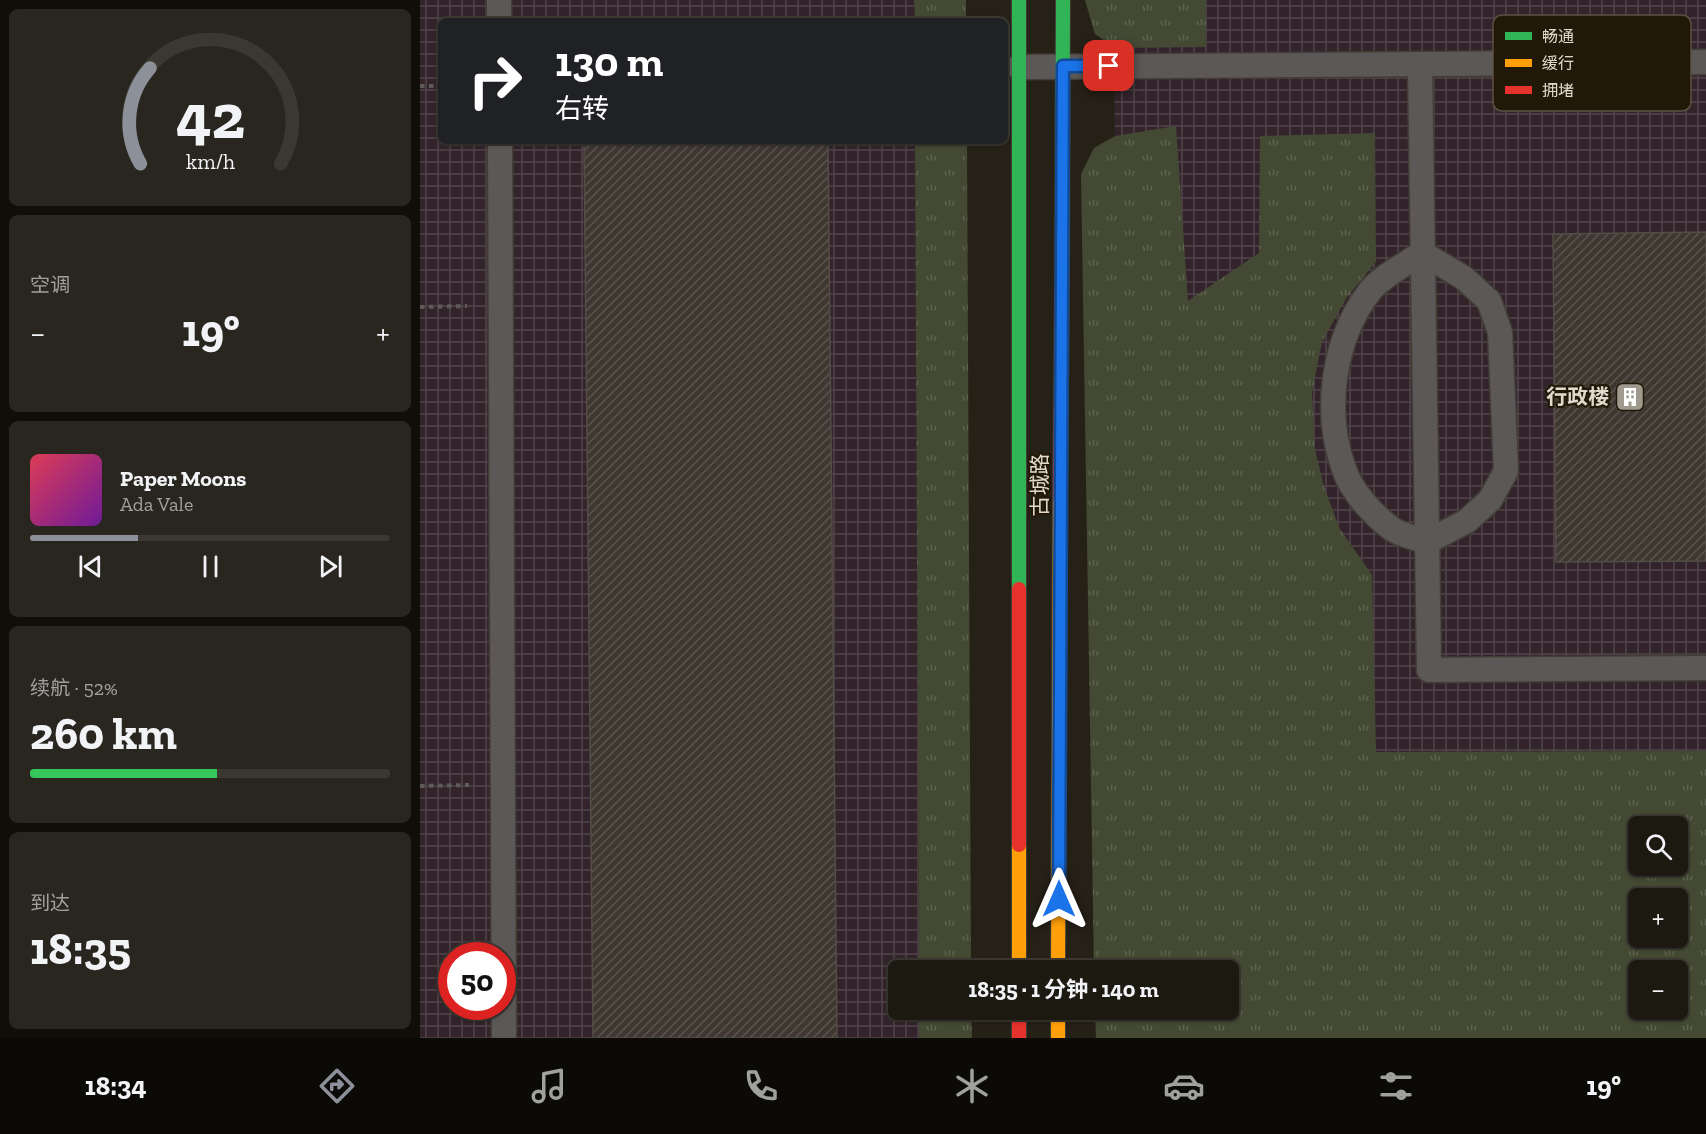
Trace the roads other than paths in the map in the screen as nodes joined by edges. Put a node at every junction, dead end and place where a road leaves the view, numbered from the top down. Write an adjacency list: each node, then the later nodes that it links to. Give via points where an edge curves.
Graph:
1 (499, 0): 4 (lane)
2 (1019, 0): 10 (main road, 古城路)
3 (1064, 0): 9 (main road, 古城路)
4 (499, 18)
5 (1691, 62): 6 (lane)
6 (1706, 62)
7 (1493, 63): 8 (lane)
8 (1420, 64): 9 (lane); 12 (lane)
9 (1063, 66): 10 (lane); 16 (main road, 古城路)
10 (1019, 67): 15 (main road, 古城路)
11 (500, 144): 19 (lane)
12 (1422, 254): 13 (lane); 13 (lane, via 1464,278 1489,301 1500,332 1506,471 1490,500 1467,521); 13 (lane, via 1371,289 1350,325 1335,367 1335,427 1344,471 1366,505 1394,530)
13 (1426, 542): 14 (lane, via 1429,670)
14 (1706, 668)
15 (1019, 960)
16 (1058, 960)
17 (1019, 1020): 20 (main road)
18 (1058, 1020): 21 (main road)
19 (504, 1038)
20 (1019, 1038)
21 (1058, 1038)

